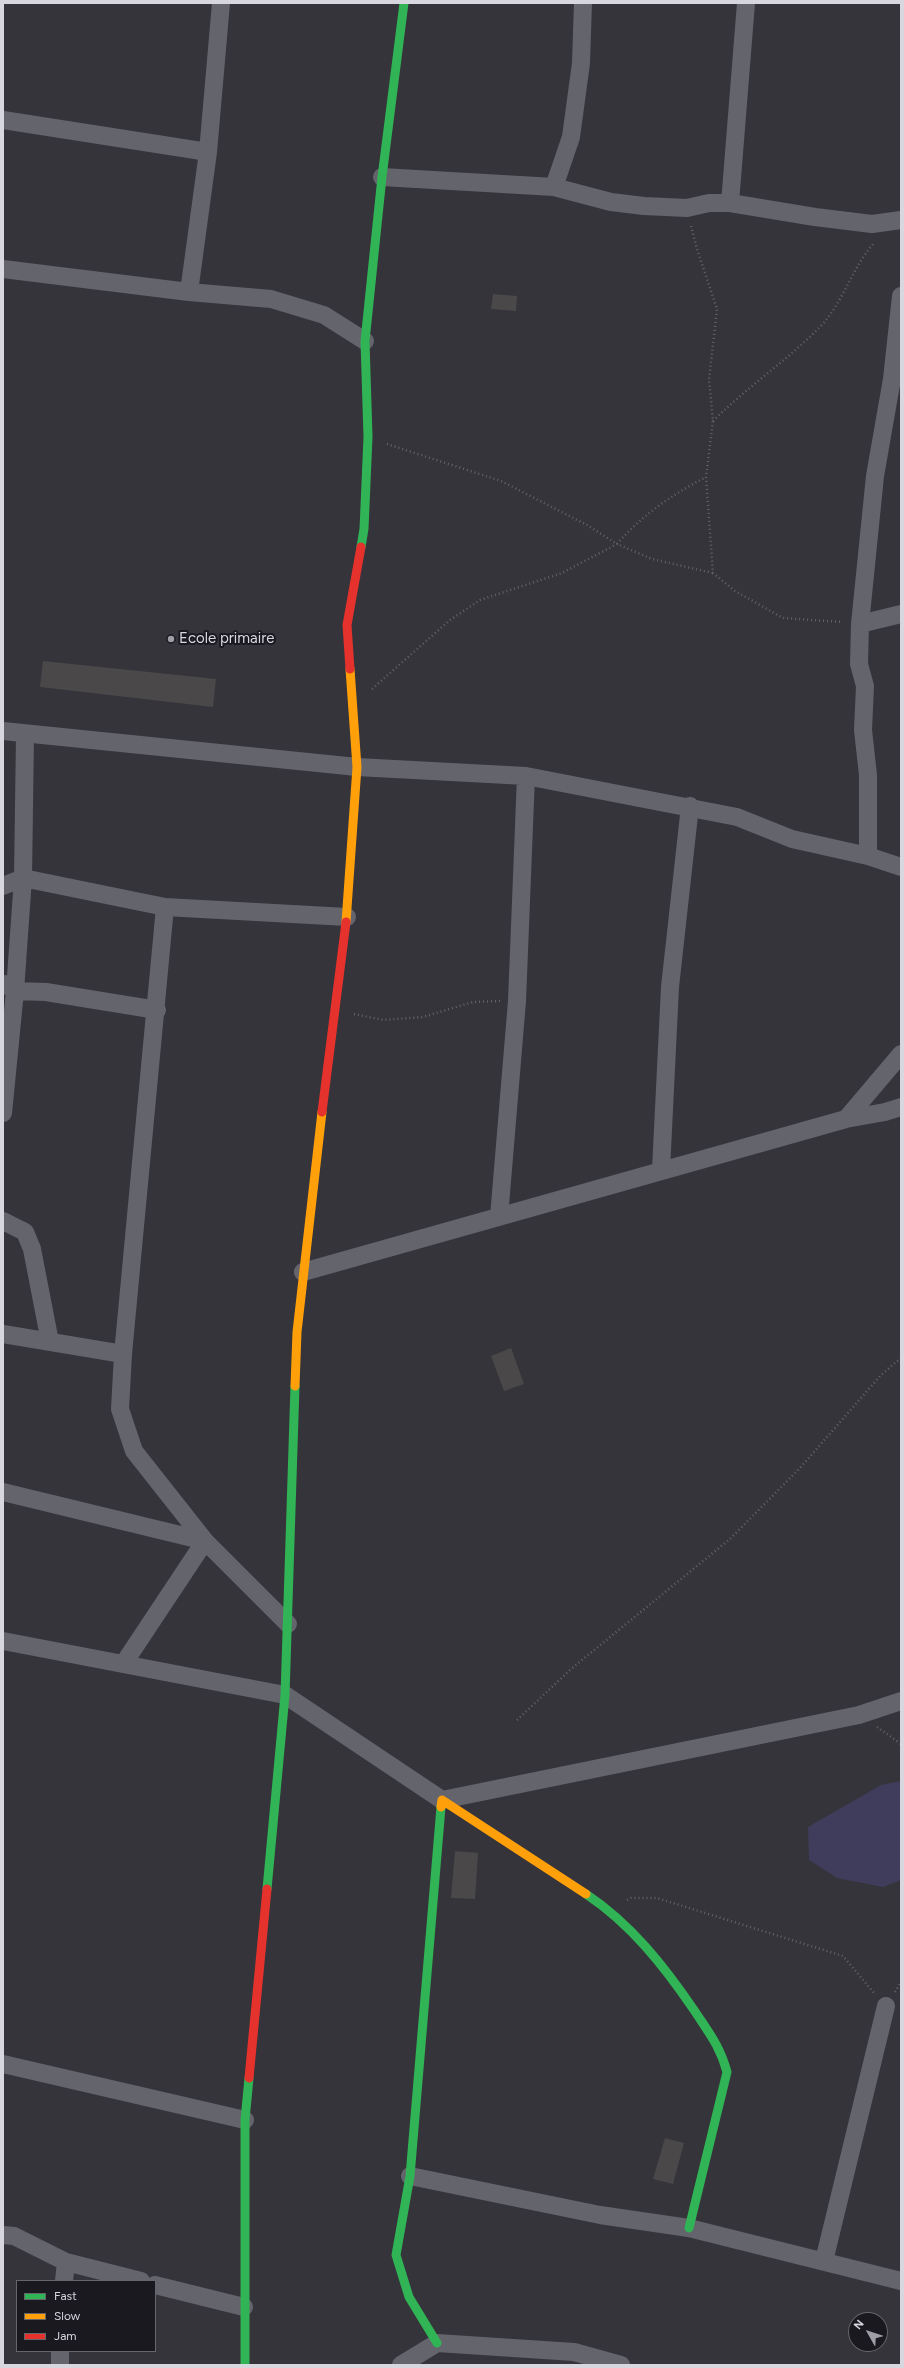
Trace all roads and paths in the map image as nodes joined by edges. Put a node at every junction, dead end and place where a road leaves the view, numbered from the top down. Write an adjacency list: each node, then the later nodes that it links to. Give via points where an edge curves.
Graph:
1 (221, 3): 6 (street)
2 (404, 3): 7 (street)
3 (583, 3): 8 (street, via 581,63 571,137)
4 (746, 3): 9 (street)
5 (3, 120): 6 (street)
6 (208, 152): 14 (street)
7 (382, 177): 8 (street); 16 (street)
8 (554, 187): 10 (street, via 611,202)
9 (730, 203): 10 (street, via 709,203); 11 (street, via 872,224)
10 (687, 208): 17 (path, via 717,310 709,380)
11 (901, 220)
12 (876, 240): 17 (path, via 869,248 837,307 818,329 733,401)
13 (3, 269): 14 (street)
14 (189, 292): 16 (street, via 271,299 324,315)
15 (901, 296): 23 (street, via 892,379 875,476)
16 (365, 341): 18 (street)
17 (713, 422): 19 (path)
18 (368, 437): 20 (path, via 501,480 587,525); 24 (street, via 364,529 347,625)
19 (706, 477): 20 (path, via 684,488 635,524); 21 (path)
20 (617, 544): 21 (path, via 652,559); 24 (path, via 562,573 480,600 450,620)
21 (713, 573): 23 (path, via 735,591 783,618)
22 (901, 614): 23 (street)
23 (860, 624): 30 (street, via 859,664 865,686 863,730 868,775)
24 (353, 707): 27 (street)
25 (3, 731): 26 (street)
26 (25, 734): 27 (street); 32 (street)
27 (357, 767): 28 (street); 35 (street)
28 (526, 776): 29 (street); 37 (street)
29 (690, 806): 30 (street, via 737,817 792,839); 44 (street, via 670,987)
30 (868, 856): 31 (street)
31 (901, 867)
32 (23, 878): 33 (street); 34 (street); 36 (street)
33 (3, 886)
34 (165, 907): 35 (street); 38 (street)
35 (347, 917): 39 (street)
36 (9, 987): 38 (street); 42 (street)
37 (517, 1001): 39 (path, via 473,1002 423,1017 383,1020); 45 (street)
38 (157, 1010): 50 (street)
39 (334, 1011): 47 (street)
40 (901, 1054): 43 (street)
41 (901, 1107): 43 (street)
42 (3, 1113)
43 (846, 1119): 44 (street)
44 (661, 1170): 45 (street)
45 (499, 1217): 47 (street)
46 (3, 1221): 49 (street, via 26,1232 32,1249)
47 (303, 1272): 54 (street, via 297,1332)
48 (3, 1334): 49 (street)
49 (50, 1342): 50 (street)
50 (123, 1354): 53 (street, via 120,1409 134,1451)
51 (901, 1358): 60 (path, via 881,1375 800,1468 730,1539 571,1669)
52 (3, 1492): 53 (street)
53 (205, 1541): 54 (street); 56 (street)
54 (288, 1624): 57 (street)
55 (3, 1641): 56 (street)
56 (124, 1663): 57 (street)
57 (285, 1694): 62 (street); 67 (street)
58 (901, 1701): 59 (street)
59 (859, 1715): 61 (path); 62 (street)
60 (518, 1720)
61 (901, 1744)
62 (442, 1800): 63 (street); 68 (street)
63 (610, 1910): 65 (path, via 631,1898 657,1898 843,1956); 69 (street, via 666,1969 721,2051 727,2072)
64 (901, 1982): 65 (path)
65 (886, 2006): 71 (street)
66 (3, 2064): 67 (street)
67 (245, 2120): 77 (street)
68 (410, 2176): 69 (street, via 600,2215); 78 (street, via 396,2255 409,2297)
69 (689, 2228): 71 (street)
70 (3, 2235): 72 (street, via 14,2236)
71 (824, 2261): 75 (street)
72 (66, 2262): 73 (street); 74 (street)
73 (64, 2280)
74 (137, 2280)
75 (901, 2281)
76 (156, 2285): 77 (street)
77 (244, 2307): 83 (street)
78 (437, 2343): 80 (street); 84 (street)
79 (60, 2352): 82 (street)
80 (573, 2359): 81 (street)
81 (615, 2364)
82 (60, 2365)
83 (245, 2365)
84 (401, 2365)

